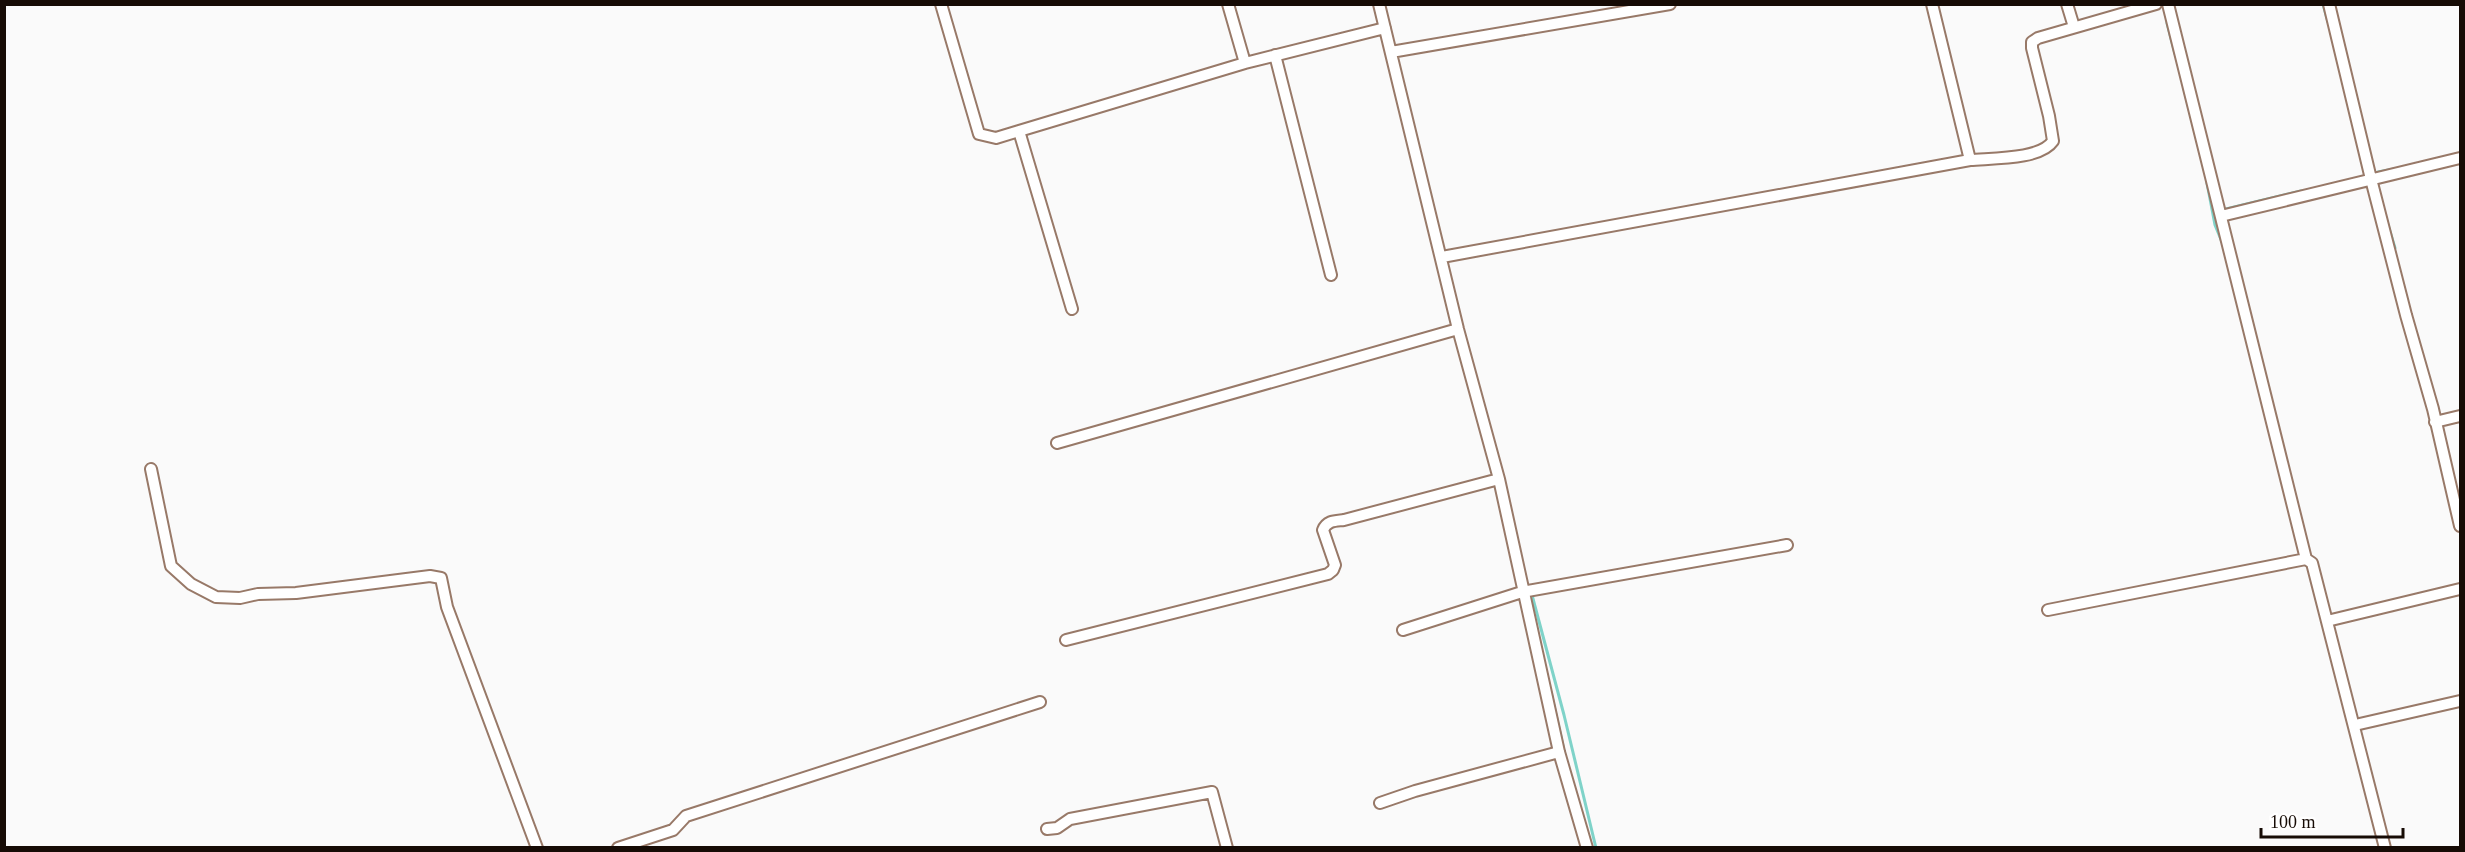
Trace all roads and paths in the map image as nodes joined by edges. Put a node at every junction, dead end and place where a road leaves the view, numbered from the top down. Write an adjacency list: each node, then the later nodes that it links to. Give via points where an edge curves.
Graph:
1 (941, 4): 15 (street, via 979,134 996,138)
2 (1228, 4): 14 (street)
3 (1379, 4): 11 (street)
4 (1670, 4): 12 (street)
5 (1932, 4): 17 (street)
6 (2067, 4): 10 (street)
7 (2156, 4): 10 (street)
8 (2168, 4): 19 (street)
9 (2329, 4): 18 (street)
10 (2074, 27): 17 (street, via 2032,42 2053,141 2049,147 2036,153)
11 (1385, 28): 12 (street); 13 (street)
12 (1391, 52): 20 (street)
13 (1275, 55): 14 (street); 21 (street)
14 (1245, 63): 15 (street)
15 (1019, 131): 22 (street)
16 (2460, 158): 18 (street)
17 (1970, 160): 20 (street)
18 (2371, 178): 19 (street); 25 (street)
19 (2221, 216): 31 (street)
20 (1442, 257): 23 (street)
21 (1331, 275)
22 (1072, 309)
23 (1458, 329): 26 (street); 28 (street)
24 (2460, 416): 25 (street)
25 (2435, 422): 29 (street)
26 (1057, 443)
27 (152, 469): 44 (street, via 171,566 191,584 216,597 296,594 430,576 441,578 447,607)
28 (1498, 479): 33 (street); 37 (street, via 1325,525 1323,530 1335,565 1328,574)
29 (2460, 526)
30 (1787, 545): 33 (street)
31 (2306, 559): 34 (street); 35 (street, via 2312,563)
32 (2460, 590): 35 (street)
33 (1522, 592): 36 (street); 41 (street)
34 (2048, 610)
35 (2327, 621): 40 (street)
36 (1403, 630)
37 (1066, 640)
38 (2460, 701): 40 (street)
39 (1040, 702): 45 (street, via 686,816 673,830)
40 (2355, 725): 48 (street)
41 (1559, 752): 42 (street); 47 (street)
42 (1380, 804)
43 (1047, 829): 46 (street, via 1057,828 1070,819 1212,792)
44 (537, 848)
45 (618, 848)
46 (1227, 848)
47 (1587, 848)
48 (2385, 848)

